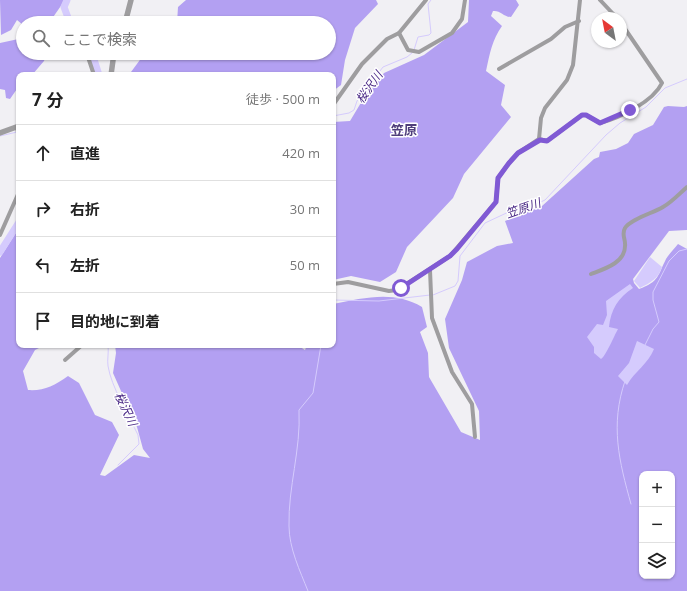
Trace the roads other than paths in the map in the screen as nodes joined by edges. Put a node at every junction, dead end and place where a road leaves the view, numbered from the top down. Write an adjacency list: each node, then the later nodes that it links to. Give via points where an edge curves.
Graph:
1 (131, 0): 7 (street)
2 (426, 0): 10 (street)
3 (465, 0): 10 (street, via 462,19 457,28 416,52 410,51)
4 (580, 0): 8 (street)
5 (600, 0): 6 (street)
6 (611, 12)
7 (127, 16)
8 (579, 21): 13 (street, via 565,27 551,39); 19 (street, via 573,65 567,80 545,108 541,118)
9 (627, 32): 19 (street, via 658,76 661,86 638,107 600,123 582,115 547,141)
10 (399, 33): 16 (street, via 387,39 369,56)
11 (89, 60): 14 (street)
12 (113, 60): 15 (street)
13 (499, 69)
14 (93, 72)
15 (111, 72)
16 (336, 100)
17 (16, 128): 18 (street)
18 (0, 133)
19 (540, 140): 23 (street, via 518,153 509,163 498,178 496,202 454,253)
20 (687, 188): 24 (street, via 663,207 630,222 623,235 626,246 622,255 607,268)
21 (16, 199): 22 (street)
22 (0, 235)
23 (430, 270): 25 (street, via 397,290 389,291 348,282); 28 (street, via 432,318 452,372 472,404)
24 (591, 274)
25 (336, 284)
26 (79, 348): 27 (street)
27 (65, 360)
28 (475, 437)

